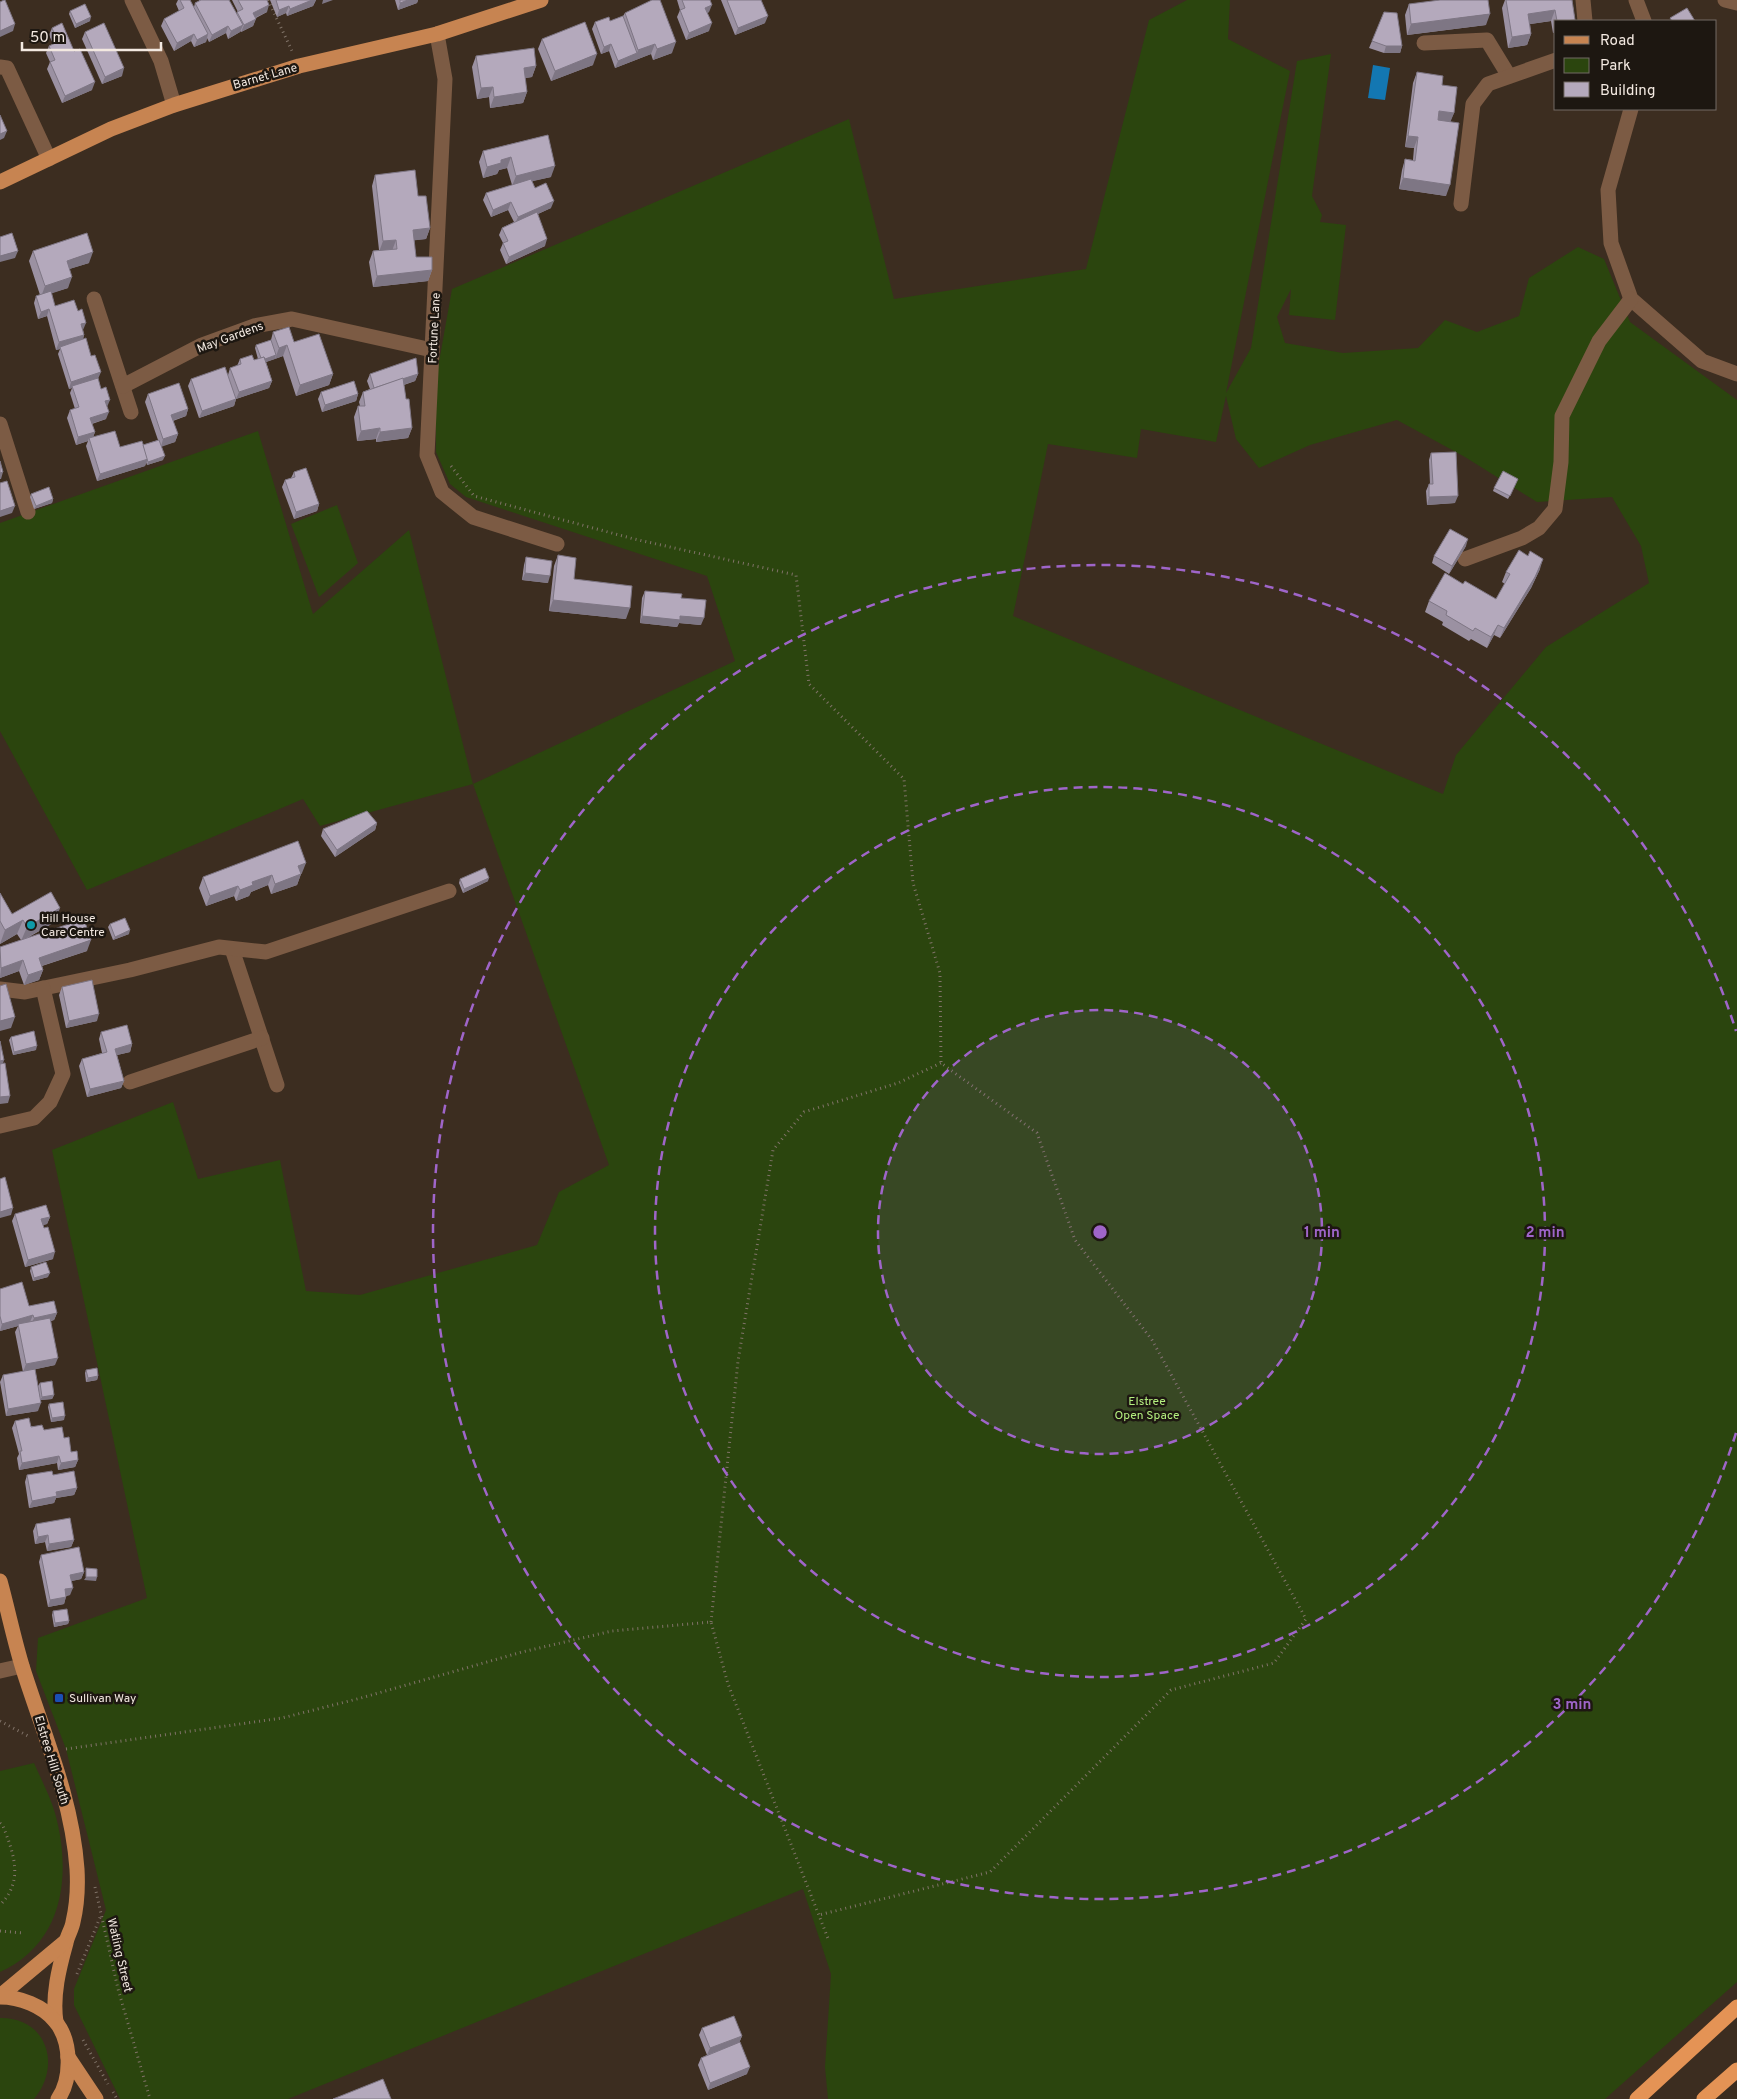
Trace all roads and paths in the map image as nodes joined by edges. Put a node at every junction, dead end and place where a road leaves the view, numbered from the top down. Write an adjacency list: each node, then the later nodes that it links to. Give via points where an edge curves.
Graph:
1 (132, 0): 16 (street, via 161,61)
2 (268, 0): 13 (path)
3 (541, 0): 10 (main road, Barnet Lane)
4 (1583, 0): 8 (street)
5 (1636, 0): 9 (street)
6 (1725, 0): 7 (street)
7 (1737, 3)
8 (1585, 20)
9 (1644, 20)
10 (437, 34): 13 (main road, Barnet Lane); 23 (street, Fortune Lane, via 445,79)
11 (1424, 43): 15 (street, via 1487,40)
12 (1554, 61): 15 (street)
13 (299, 66): 16 (main road, Barnet Lane)
14 (3, 68): 18 (street)
15 (1509, 76): 20 (street, via 1488,84 1474,104)
16 (174, 105): 18 (main road, Barnet Lane)
17 (1631, 110): 22 (street, via 1608,190 1611,243)
18 (48, 158): 19 (main road, Barnet Lane)
19 (0, 182)
20 (1460, 204)
21 (94, 299): 25 (street)
22 (1631, 299): 24 (street, via 1702,361); 31 (street, via 1599,341 1562,416 1555,510 1539,528 1522,538)
23 (432, 350): 25 (street, May Gardens, via 292,319 254,326 202,345); 30 (street, Fortune Lane, via 427,455 442,492 473,518)
24 (1737, 374)
25 (123, 386): 26 (street)
26 (131, 412)
27 (0, 424): 29 (street)
28 (447, 461): 37 (path, via 474,496 634,539 796,575 809,684 904,779 913,883 940,973)
29 (28, 512)
30 (557, 544)
31 (1465, 559)
32 (449, 891): 33 (street, via 266,952)
33 (232, 948): 34 (street, via 219,947); 36 (street)
34 (43, 988): 35 (street, via 25,992); 40 (street, via 63,1074 50,1102 34,1118)
35 (0, 989)
36 (262, 1038): 38 (street); 39 (street)
37 (941, 1063): 42 (path, via 898,1083 804,1112 773,1150 738,1361); 52 (path, via 1037,1132 1075,1240 1152,1340 1306,1619 1274,1663 1171,1690 990,1872)
38 (130, 1082)
39 (277, 1085)
40 (0, 1126)
41 (0, 1581): 43 (main road, Elstree Hill South)
42 (711, 1622): 47 (path, via 612,1631 522,1652 282,1718); 52 (path, via 728,1684)
43 (22, 1666): 44 (street); 47 (main road, Elstree Hill South)
44 (0, 1671)
45 (0, 1722): 46 (path)
46 (33, 1736)
47 (51, 1753): 55 (main road, Elstree Hill South, via 63,1789 77,1870 73,1923)
48 (0, 1823): 50 (path, via 14,1854 16,1881)
49 (93, 1878): 51 (path, Watling Street)
50 (0, 1905)
51 (102, 1915): 57 (path); 67 (path, Watling Street, via 118,1989)
52 (819, 1915): 56 (path)
53 (0, 1931): 54 (path)
54 (23, 1933)
55 (66, 1941): 58 (main road); 60 (main road, Elstree Hill South, via 54,2006)
56 (829, 1941)
57 (76, 1976)
58 (0, 1996): 60 (main road, via 34,2004)
59 (1737, 2007): 68 (highway)
60 (56, 2022): 62 (main road)
61 (80, 2033): 66 (path)
62 (68, 2057): 64 (main road, via 66,2080); 65 (main road)
63 (1737, 2070): 69 (highway)
64 (58, 2099)
65 (96, 2099)
66 (117, 2099)
67 (150, 2099)
68 (1637, 2099)
69 (1704, 2099)

